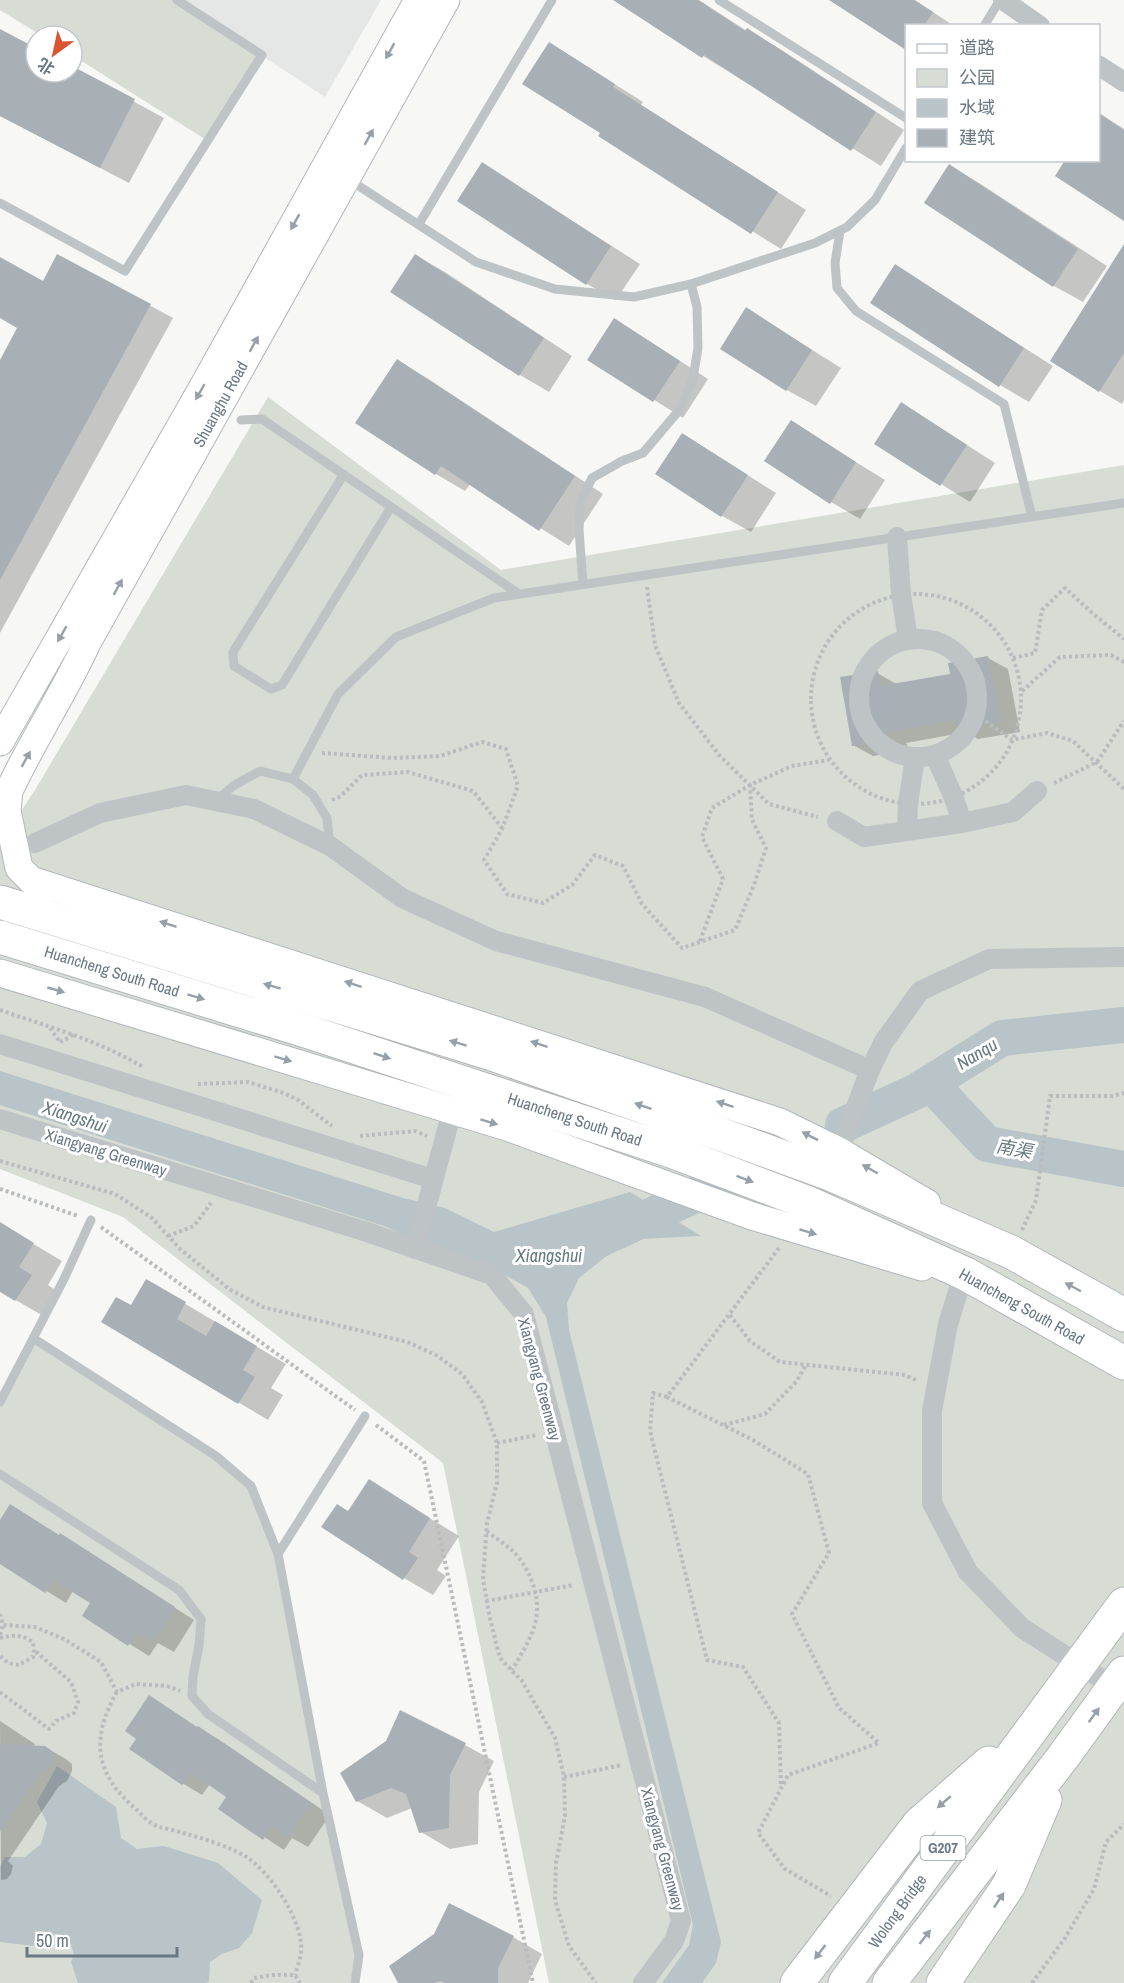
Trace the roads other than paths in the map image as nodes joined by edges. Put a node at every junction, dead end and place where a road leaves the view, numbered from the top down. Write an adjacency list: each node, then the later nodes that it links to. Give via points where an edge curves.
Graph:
1 (177, 0): 14 (lane, via 262,55 125,271)
2 (418, 0): 27 (main road, Shuanghu Road, one-way to 27)
3 (446, 0): 13 (main road, Shuanghu Road, one-way to 3)
4 (552, 0): 15 (lane)
5 (720, 0): 11 (lane)
6 (1001, 0): 7 (lane); 8 (street)
7 (985, 24)
8 (1037, 24)
9 (1100, 66): 10 (street)
10 (1124, 82)
11 (905, 117)
12 (905, 150): 16 (lane, via 875,200)
13 (346, 178): 15 (lane); 32 (main road, Shuanghu Road, one-way to 13, via 87,643)
14 (0, 203)
15 (419, 224): 17 (lane, via 476,262 555,289 634,297)
16 (840, 231): 17 (lane); 22 (lane, via 835,263 837,288 856,311 1004,404)
17 (691, 284): 24 (lane, via 697,307 698,348 693,378 681,408 643,453 592,478 580,503)
18 (241, 420): 19 (lane, via 262,419)
19 (344, 474): 21 (lane); 21 (lane, via 233,652 234,666 271,689 282,685)
20 (1124, 503): 22 (lane)
21 (391, 507): 25 (lane)
22 (1032, 517): 23 (lane)
23 (897, 537): 24 (lane); 26 (street)
24 (584, 584): 25 (lane)
25 (519, 594): 30 (lane, via 494,598 396,637 338,694)
26 (908, 639): 28 (street, via 928,639 947,646 963,658 974,675 978,694 976,714 967,732 953,746); 29 (street, via 882,651 864,673 860,711 880,743)
27 (0, 742)
28 (935, 755): 29 (street); 35 (street)
29 (915, 757): 36 (street)
30 (294, 778): 33 (lane, via 260,771); 38 (lane, via 313,795 327,818)
31 (1037, 791): 35 (street, via 1013,812)
32 (4, 801): 39 (main road, via 19,868)
33 (216, 801): 37 (street, via 186,795 100,813); 38 (street, via 254,809)
34 (837, 821): 36 (street, via 864,837)
35 (962, 823): 36 (street)
36 (907, 831)
37 (34, 843)
38 (330, 846): 46 (street, via 402,898 496,941 705,997)
39 (31, 880): 41 (main road); 49 (main road, one-way to 39, via 780,1122)
40 (0, 902): 41 (highway, Huancheng South Road)
41 (75, 925): 49 (highway, Huancheng South Road, one-way to 41, via 698,1125 489,1053)
42 (0, 937): 51 (highway, Huancheng South Road, one-way to 51, via 309,1032 670,1150)
43 (1124, 957): 46 (street, via 989,959 920,991 883,1043)
44 (0, 973): 47 (main road, one-way to 47)
45 (0, 1044): 50 (street)
46 (870, 1070): 49 (street)
47 (452, 1111): 50 (street); 51 (main road, one-way to 51, via 507,1127 752,1216)
48 (0, 1119): 53 (street, Xiangyang Greenway)
49 (835, 1163): 55 (highway, Huancheng South Road, one-way to 49)
50 (432, 1183): 53 (street)
51 (803, 1216): 54 (highway, Huancheng South Road, via 966,1274)
52 (91, 1220): 56 (lane)
53 (415, 1248): 73 (street, Xiangyang Greenway, via 492,1275 524,1314 681,1921 674,1941)
54 (977, 1284): 57 (highway, Huancheng South Road); 65 (street, via 948,1324 932,1411 932,1503 968,1572 1022,1628)
55 (1117, 1308)
56 (33, 1338): 60 (lane); 63 (lane, via 216,1456 251,1486)
57 (1090, 1343): 58 (highway, Huancheng South Road); 59 (highway)
58 (1124, 1363)
59 (1124, 1372)
60 (0, 1402)
61 (365, 1416): 63 (lane)
62 (0, 1474): 69 (lane, via 179,1590 201,1619 192,1696 208,1714)
63 (278, 1554): 69 (lane)
64 (1124, 1604): 65 (highway, G207)
65 (1078, 1665): 66 (street); 67 (highway, G207)
66 (1120, 1685): 68 (highway, G207, one-way to 66)
67 (1035, 1722): 70 (highway, Wolong Bridge / G207); 74 (highway, one-way to 74, via 919,1824)
68 (1063, 1757): 71 (highway, one-way to 68, via 1009,1885); 75 (highway, G207, one-way to 68)
69 (323, 1793): 72 (lane, via 359,1955)
70 (848, 1979)
71 (950, 1980)
72 (355, 1983)
73 (643, 1983)
74 (798, 1983)
75 (889, 1983)

